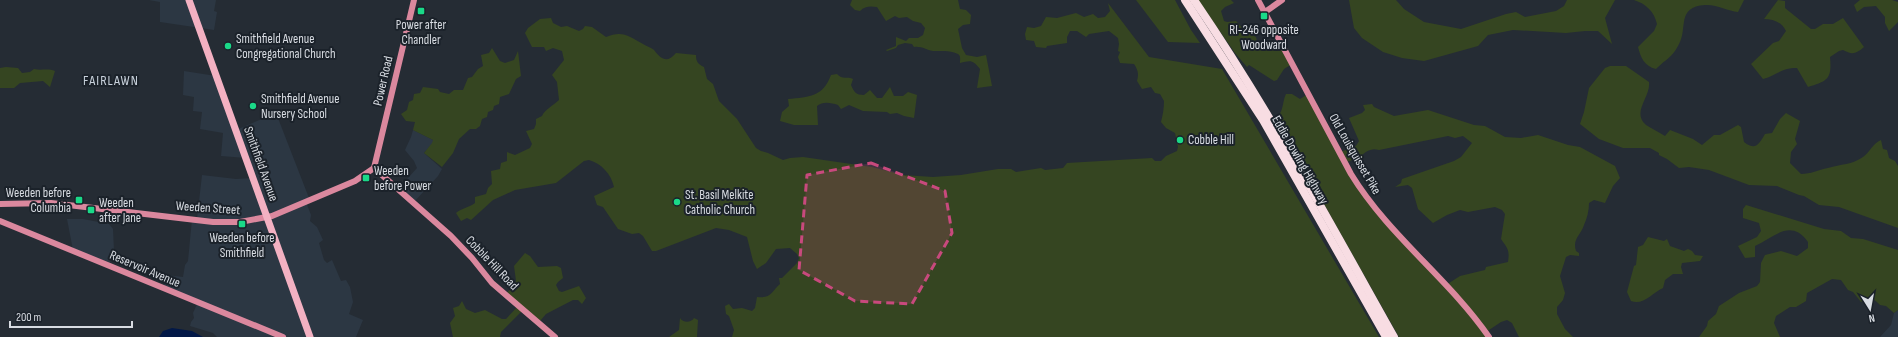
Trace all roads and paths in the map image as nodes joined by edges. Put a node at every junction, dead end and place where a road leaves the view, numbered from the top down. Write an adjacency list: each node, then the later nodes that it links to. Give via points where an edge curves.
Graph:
1 (189, 0): 10 (main road, Smithfield Avenue)
2 (414, 0): 8 (main road, Power Road)
3 (1186, 0): 15 (highway, Eddie Dowling Highway, via 1263,120)
4 (1194, 0): 16 (highway, Eddie Dowling Highway, via 1276,128)
5 (1258, 0): 7 (main road, Old Louisquisset Pike)
6 (1282, 0): 7 (main road)
7 (1265, 12): 17 (main road, Old Louisquisset Pike, via 1365,197 1392,230 1471,313)
8 (374, 168): 10 (main road, Weeden Street, via 356,181); 14 (main road, Cobble Hill Road, via 433,219 472,258 492,283)
9 (0, 204): 10 (main road, Weeden Street, via 51,203 228,223)
10 (267, 217): 13 (main road, Smithfield Avenue)
11 (0, 221): 12 (main road, Reservoir Avenue)
12 (283, 337)
13 (310, 337)
14 (555, 337)
15 (1386, 337)
16 (1394, 337)
17 (1489, 337)

